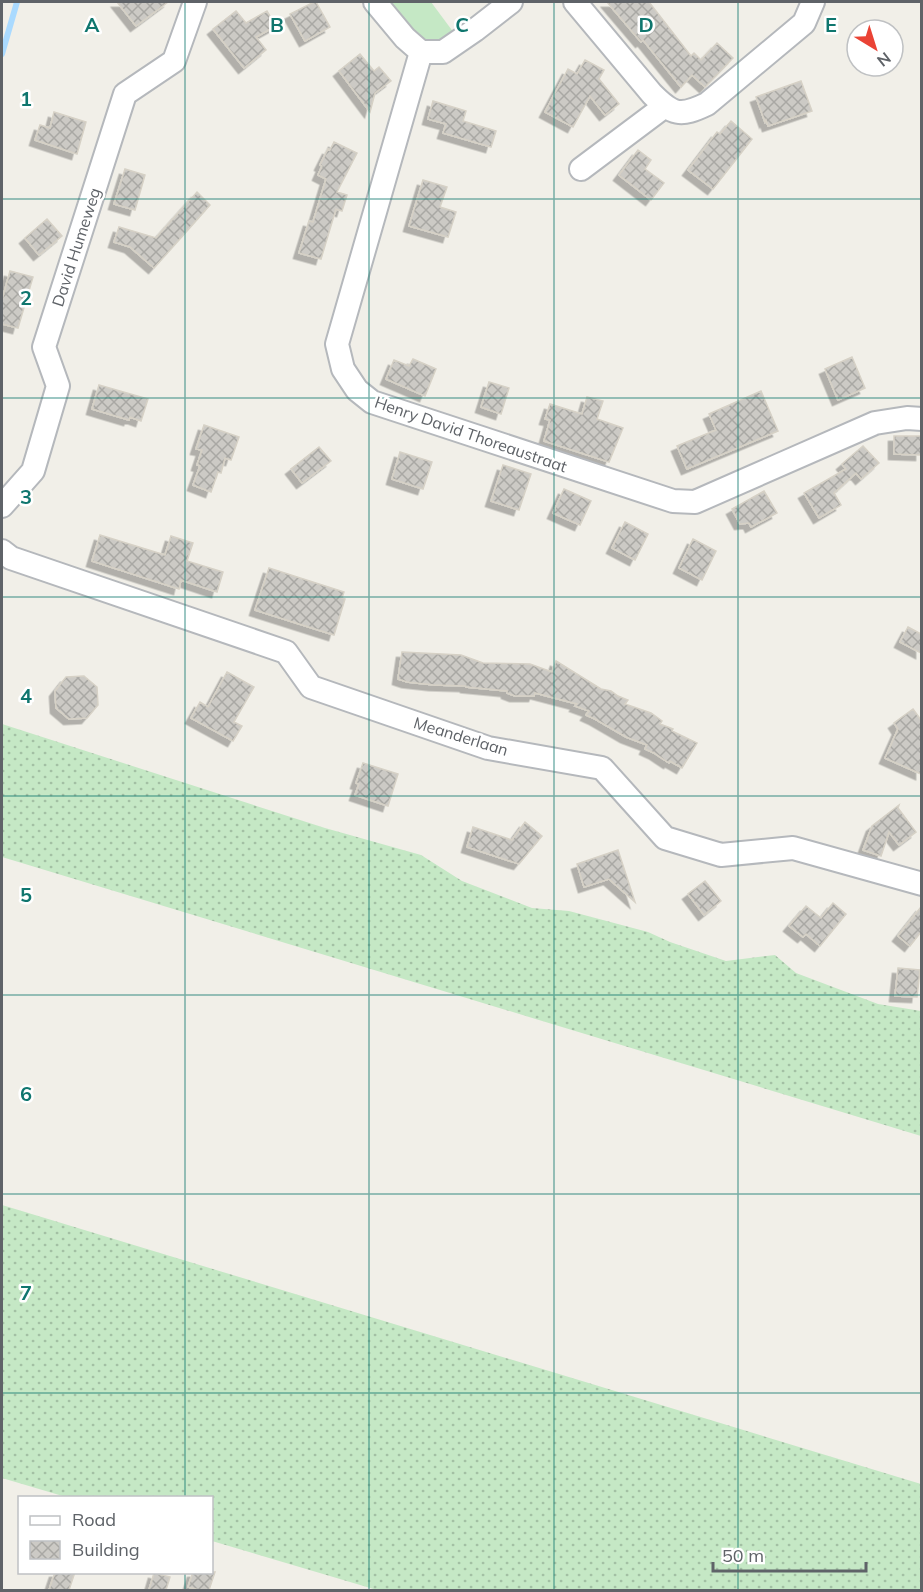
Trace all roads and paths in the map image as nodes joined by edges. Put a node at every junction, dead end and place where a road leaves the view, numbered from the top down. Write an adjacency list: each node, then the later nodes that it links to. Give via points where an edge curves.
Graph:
1 (195, 2): 10 (street, David Humeweg, via 174,61 125,94 44,347 58,386 33,471)
2 (375, 2): 6 (street)
3 (511, 2): 6 (street, via 443,52)
4 (575, 2): 7 (street)
5 (813, 2): 7 (street, via 804,23 707,104 678,112)
6 (421, 52): 9 (street, Henry David Thoreaustraat, via 337,344 343,369 357,390 372,402 672,501 695,502 875,423)
7 (665, 106): 8 (street)
8 (581, 169)
9 (921, 419)
10 (2, 506)
11 (2, 551): 12 (street, Meanderlaan, via 11,558 286,652 311,687 488,748 602,768 665,838 721,855 793,848)
12 (921, 884)

